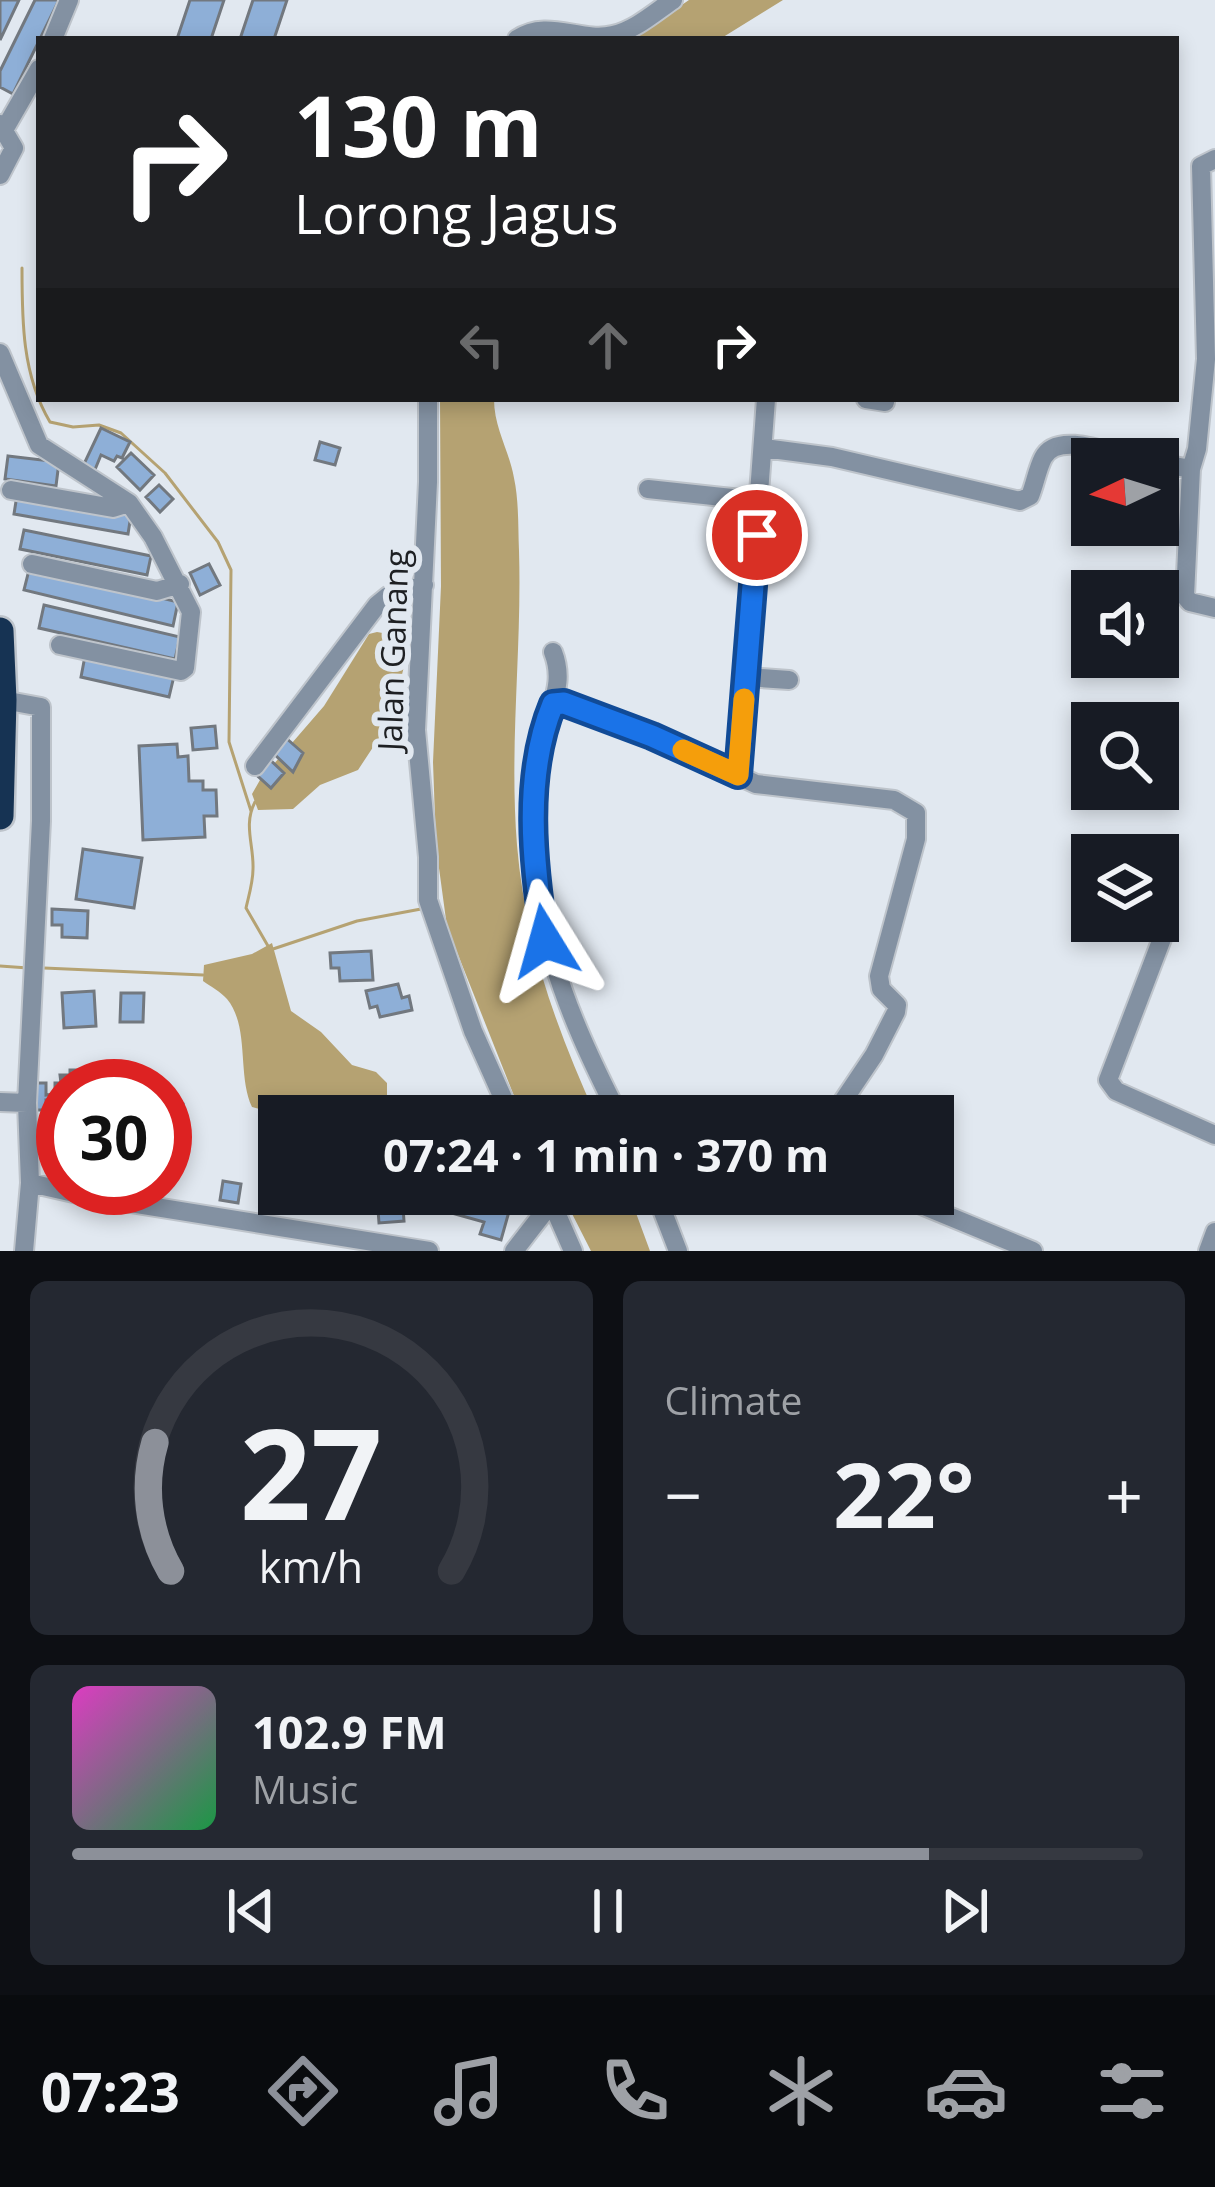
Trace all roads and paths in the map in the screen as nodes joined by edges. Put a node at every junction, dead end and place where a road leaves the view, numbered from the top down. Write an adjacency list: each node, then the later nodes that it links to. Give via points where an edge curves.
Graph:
1 (69, 0): 3 (street)
2 (673, 0): 6 (street)
3 (54, 36)
4 (521, 36): 5 (street, via 548,29)
5 (610, 36)
6 (610, 36)
7 (36, 74): 8 (street)
8 (2, 127): 10 (street, via 14,148)
9 (1215, 159): 12 (street, via 1201,166)
10 (0, 175)
11 (0, 353): 22 (street, via 39,445)
12 (1210, 359): 18 (street)
13 (428, 402): 25 (street, Jalan Ganang)
14 (766, 402): 16 (street)
15 (1071, 446): 16 (street, via 1045,453 1030,496 1020,501)
16 (764, 448): 21 (street)
17 (1179, 467): 18 (street)
18 (1191, 469): 26 (street, via 1185,596)
19 (648, 489): 21 (street)
20 (11, 490): 22 (street, via 113,508)
21 (760, 501): 30 (street)
22 (129, 503): 24 (street)
23 (32, 564): 24 (street, via 157,591)
24 (180, 584): 28 (street, via 191,612 182,671)
25 (424, 585): 34 (street, via 377,605); 38 (street, Jalan Ganang, via 416,730 429,907)
26 (1215, 608)
27 (0, 632): 32 (highway)
28 (61, 645)
29 (553, 652): 33 (street)
30 (746, 676): 31 (street); 35 (street)
31 (789, 680)
32 (3, 700): 36 (highway); 42 (street, via 41,706)
33 (556, 702): 35 (street); 39 (street, via 536,793 541,915 568,1006)
34 (255, 766)
35 (738, 775): 40 (street, via 778,790 894,800 916,813 879,976 896,1012)
36 (0, 816)
37 (1161, 942): 43 (street, via 1108,1080 1116,1091)
38 (502, 1095)
39 (609, 1095)
40 (847, 1095)
41 (0, 1102): 42 (street)
42 (27, 1103): 44 (street)
43 (1214, 1133)
44 (30, 1183): 45 (street); 54 (street)
45 (36, 1184)
46 (192, 1209): 51 (street)
47 (538, 1215): 57 (street)
48 (558, 1215): 58 (street)
49 (664, 1215): 59 (street)
50 (946, 1215): 60 (street)
51 (290, 1229): 53 (street); 55 (street)
52 (1215, 1232): 61 (street)
53 (399, 1248): 56 (street)
54 (24, 1251)
55 (291, 1251)
56 (430, 1251)
57 (514, 1251)
58 (574, 1251)
59 (678, 1251)
60 (1033, 1251)
61 (1208, 1251)

